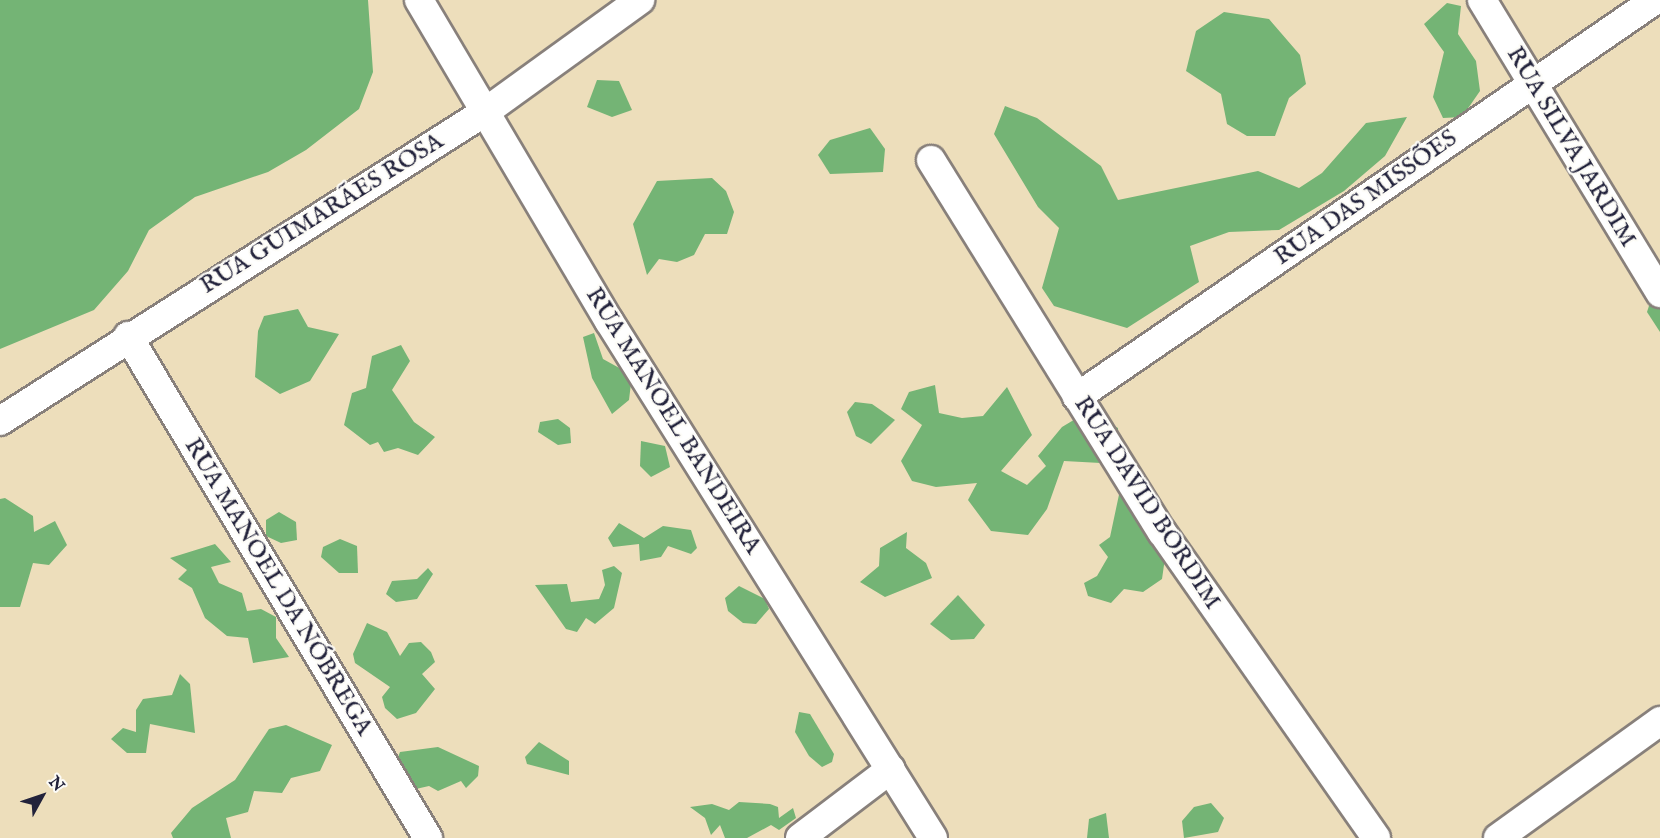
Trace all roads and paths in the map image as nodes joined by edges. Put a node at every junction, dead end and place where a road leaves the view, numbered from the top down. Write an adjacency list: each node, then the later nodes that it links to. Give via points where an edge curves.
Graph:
1 (419, 0): 6 (street, RUA MANOEL BANDEIRA)
2 (640, 0): 6 (street, RUA GUIMARÃES ROSA)
3 (1482, 0): 5 (street, RUA SILVA JARDIM)
4 (1655, 0): 5 (street, RUA DAS MISSÕES)
5 (1532, 84): 8 (street, RUA SILVA JARDIM); 10 (street, RUA DAS MISSÕES)
6 (488, 110): 9 (street, RUA GUIMARÃES ROSA); 13 (street, RUA MANOEL BANDEIRA, via 609,321)
7 (931, 160): 10 (street, RUA DAVID BORDIM)
8 (1660, 293)
9 (128, 336): 11 (street, RUA GUIMARÃES ROSA); 14 (street, RUA MANOEL DA NÓBREGA)
10 (1077, 397): 17 (street, RUA DAVID BORDIM, via 1162,532)
11 (0, 421)
12 (1660, 721): 18 (street)
13 (891, 769): 15 (street); 16 (street, RUA MANOEL BANDEIRA)
14 (428, 838)
15 (800, 838)
16 (933, 838)
17 (1376, 838)
18 (1498, 838)

